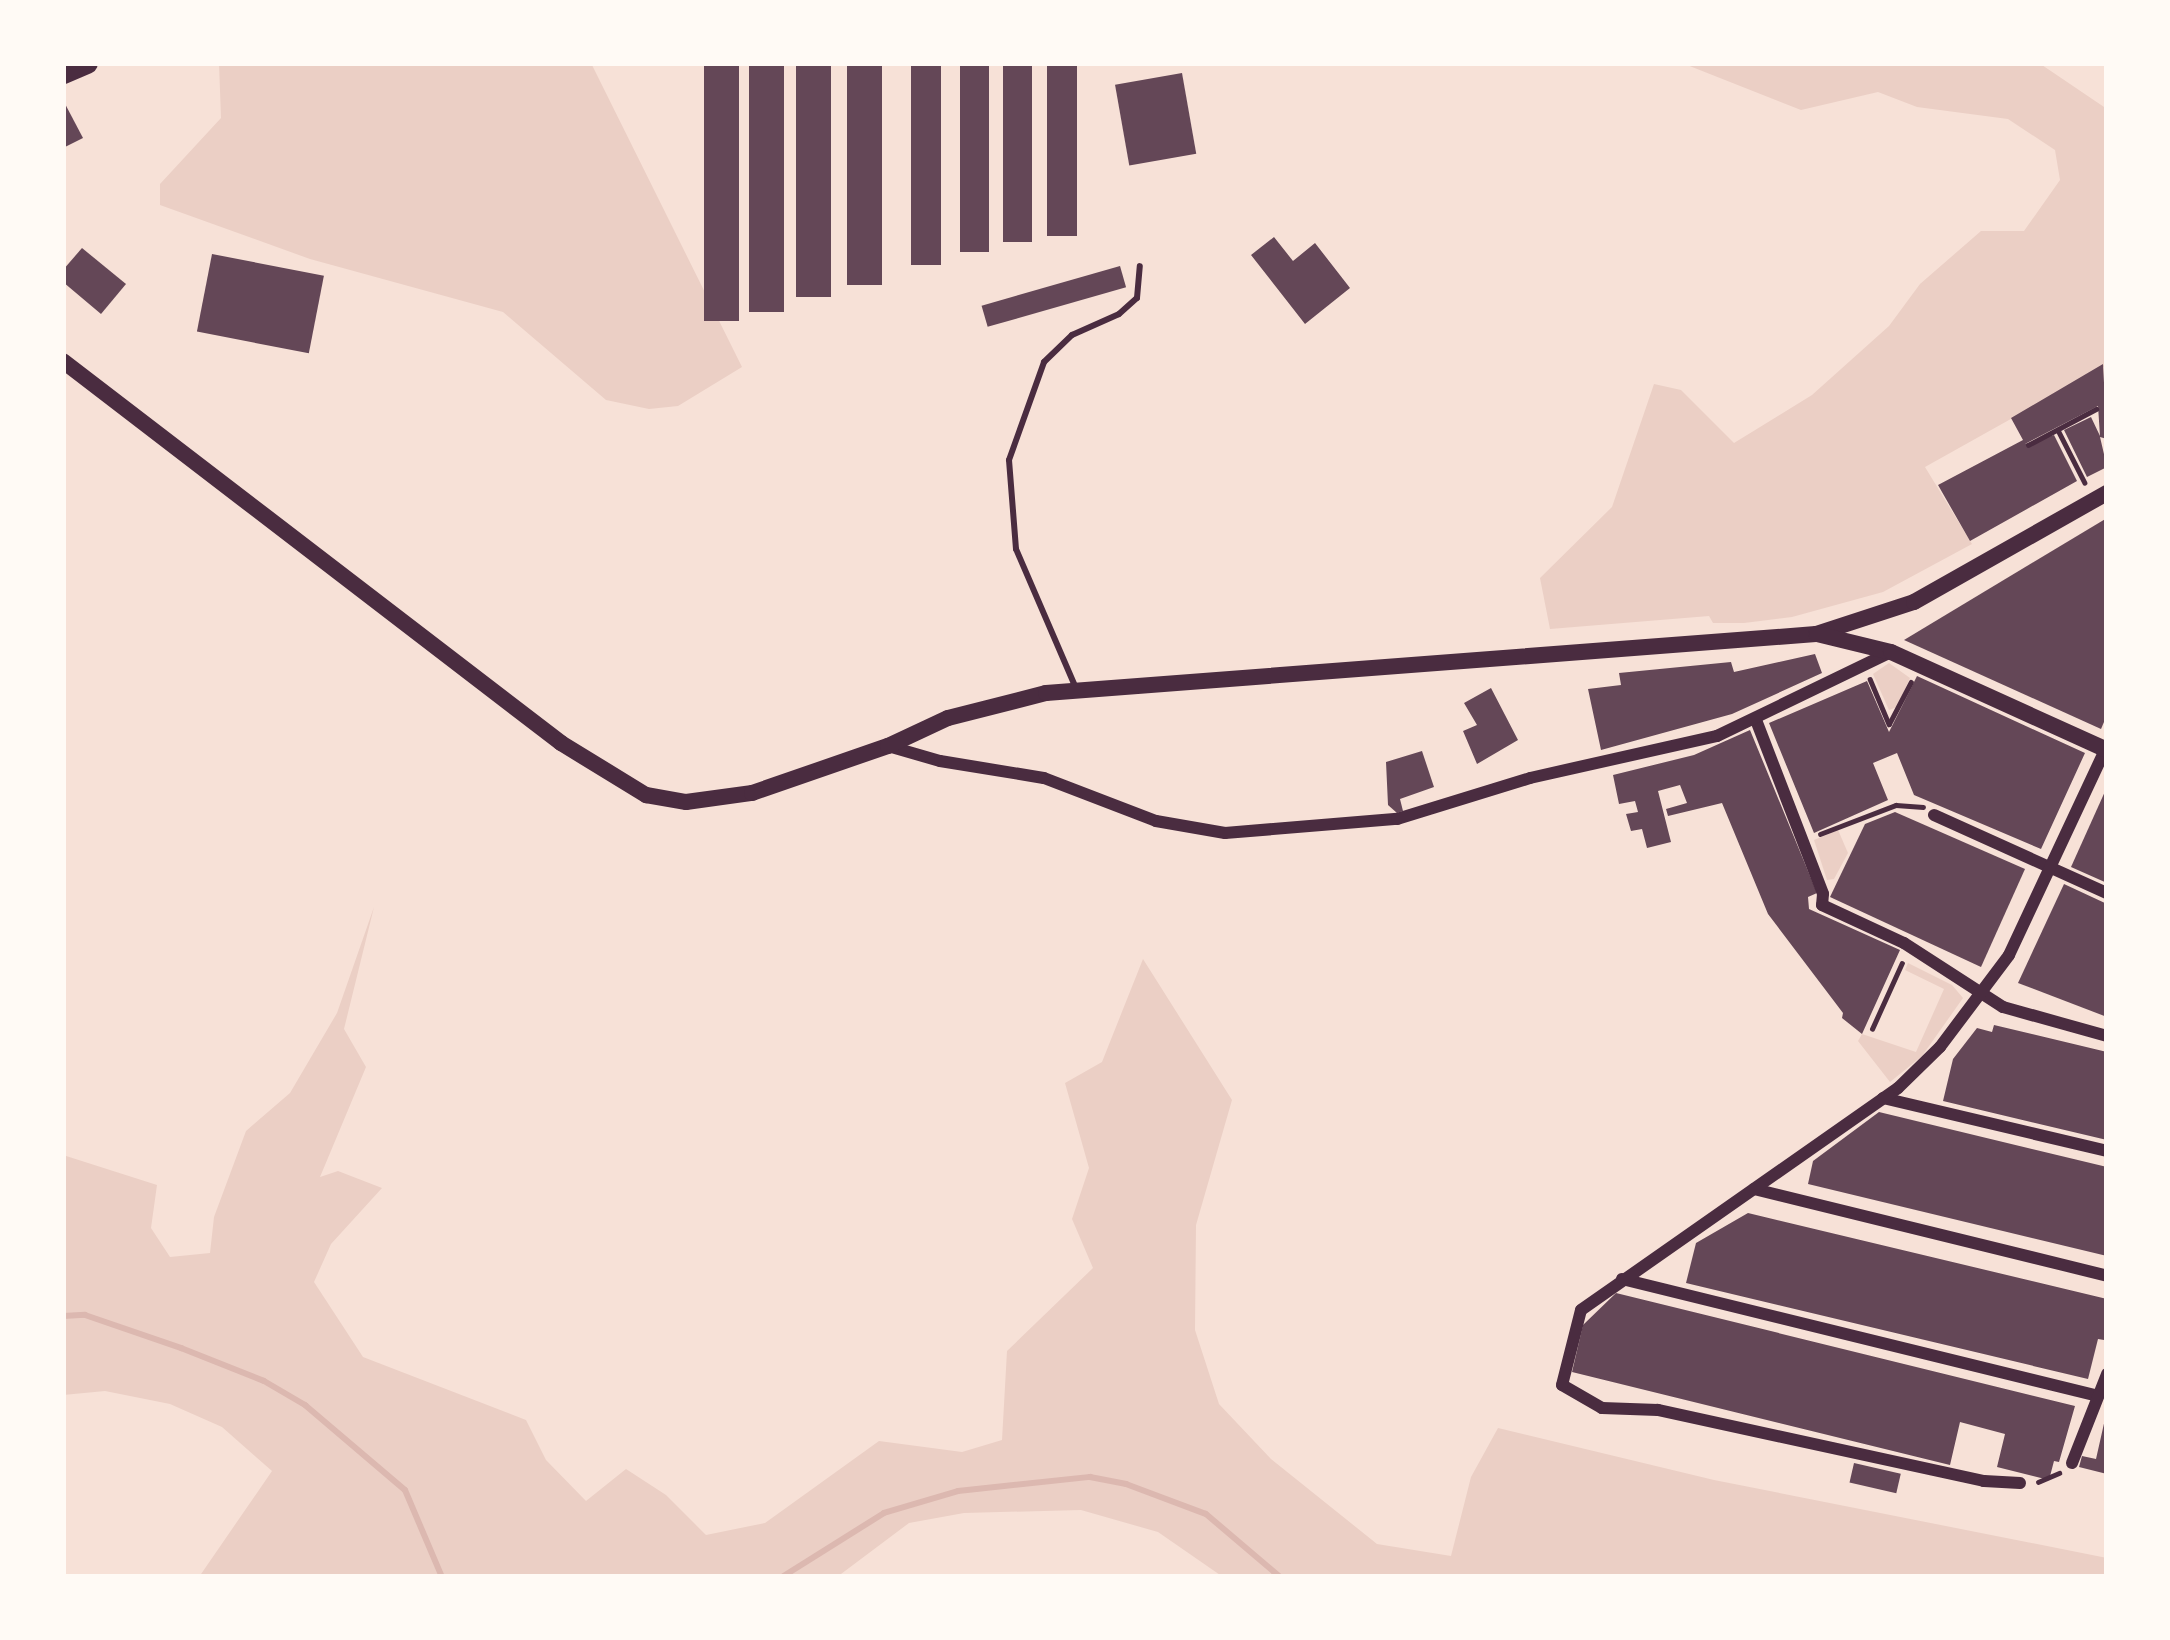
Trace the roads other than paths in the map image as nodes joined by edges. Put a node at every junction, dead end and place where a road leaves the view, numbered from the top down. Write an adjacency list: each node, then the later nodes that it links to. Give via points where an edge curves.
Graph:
1 (87, 63): 2 (highway)
2 (63, 73)
3 (1140, 266): 8 (lane, via 1137,298 1072,334 1044,362 1009,460 1016,549)
4 (63, 361): 10 (street, via 561,743 646,795 722,801)
5 (2100, 496): 6 (street, via 1914,602)
6 (1816, 634): 7 (street); 8 (street)
7 (1891, 652): 9 (street); 11 (street)
8 (1076, 689): 10 (street, via 964,713)
9 (1756, 719): 10 (street, via 1397,819 1225,833 1156,821 1045,778); 15 (street, via 1822,904 1910,946)
10 (888, 746)
11 (2106, 749): 13 (street)
12 (1934, 815): 13 (street)
13 (2052, 868): 14 (street); 15 (street)
14 (2107, 892)
15 (1982, 996): 16 (street, via 2032,1019); 17 (street)
16 (2107, 1036)
17 (1883, 1098): 18 (street); 19 (street)
18 (2107, 1151)
19 (1754, 1189): 20 (street); 21 (street)
20 (2107, 1276)
21 (1622, 1280): 23 (street); 25 (street, via 1581,1310 1562,1385 1602,1408 1658,1410)
22 (2107, 1374): 23 (street)
23 (2097, 1396): 24 (street)
24 (2072, 1463)
25 (2020, 1483)

